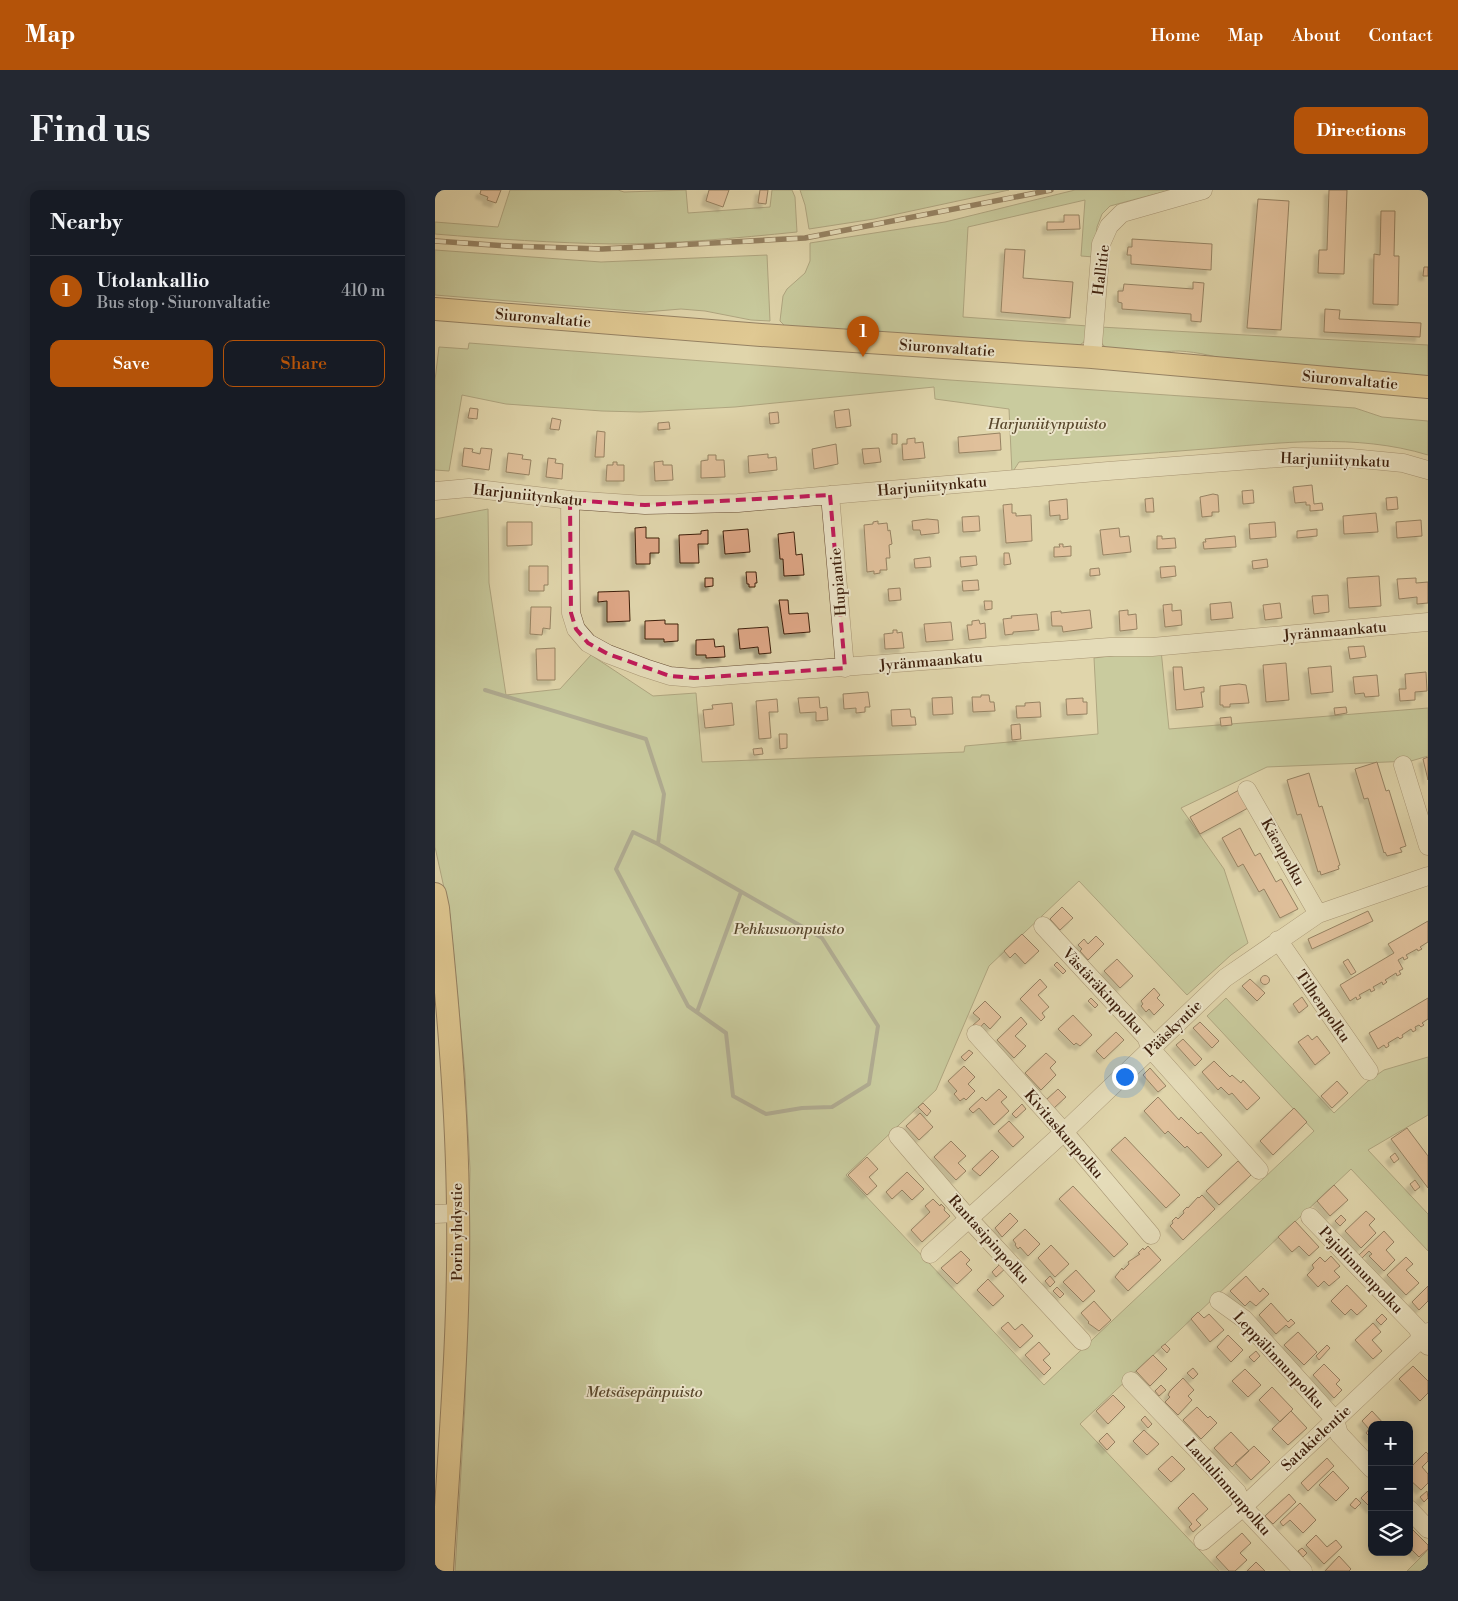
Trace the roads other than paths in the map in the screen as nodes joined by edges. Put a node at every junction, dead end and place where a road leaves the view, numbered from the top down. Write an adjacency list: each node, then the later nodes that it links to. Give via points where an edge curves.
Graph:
1 (1203, 190): 3 (street, Hallitie, via 1123,212 1109,226 1101,244)
2 (435, 309): 3 (main road, Siuronvaltatie)
3 (1092, 358): 4 (main road, Siuronvaltatie)
4 (1428, 387)
5 (1428, 470): 7 (street, Harjuniitynkatu, via 1403,463 1293,457)
6 (435, 491): 8 (street, Harjuniitynkatu, via 469,488)
7 (829, 495): 8 (street, Harjuniitynkatu, via 738,503 645,505); 10 (street, Hupiantie)
8 (570, 500): 10 (street, Jyränmaankatu, via 571,613 576,629 588,643 608,654 670,676 693,678)
9 (1428, 622): 10 (street, Jyränmaankatu, via 1152,647 1111,647)
10 (845, 668)
11 (1403, 765): 13 (street)
12 (1247, 790): 16 (street, Käenpolku)
13 (1428, 846)
14 (1428, 876): 16 (street, Pääskyntie)
15 (435, 894): 26 (main road, Porin yhdystie, via 452,1050)
16 (1318, 914): 18 (street, Pääskyntie)
17 (1043, 926): 20 (street, Västäräkinpolku, via 1146,1037)
18 (1278, 940): 20 (street, Pääskyntie, via 1225,978); 21 (street, Tilhenpolku)
19 (976, 1034): 22 (street, Kivitaskunpolku)
20 (1151, 1049): 22 (street, Pääskyntie); 24 (street, Västäräkinpolku)
21 (1369, 1071)
22 (1064, 1132): 28 (street, Pääskyntie); 29 (street, Kivitaskunpolku)
23 (898, 1136): 28 (street, Rantasipinpolku)
24 (1259, 1170)
25 (435, 1214): 26 (street)
26 (458, 1214): 41 (main road, Porin yhdystie, via 456,1316)
27 (1310, 1217): 32 (street, Pajulinnunpolku)
28 (970, 1220): 30 (street, Pääskyntie); 33 (street, Rantasipinpolku)
29 (1151, 1235)
30 (930, 1254)
31 (1219, 1301): 35 (street, Leppälinnunpolku, via 1244,1318)
32 (1426, 1339): 35 (street, Satakielentie)
33 (1082, 1341)
34 (1131, 1381): 37 (street, Laululinnunpolku, via 1237,1492)
35 (1335, 1420): 36 (street, Leppälinnunpolku, via 1339,1434); 37 (street, Satakielentie)
36 (1370, 1466)
37 (1243, 1507): 40 (street, Satakielentie); 42 (street, Laululinnunpolku)
38 (1411, 1511): 39 (street)
39 (1428, 1529)
40 (1203, 1541)
41 (442, 1571)
42 (1303, 1571)

